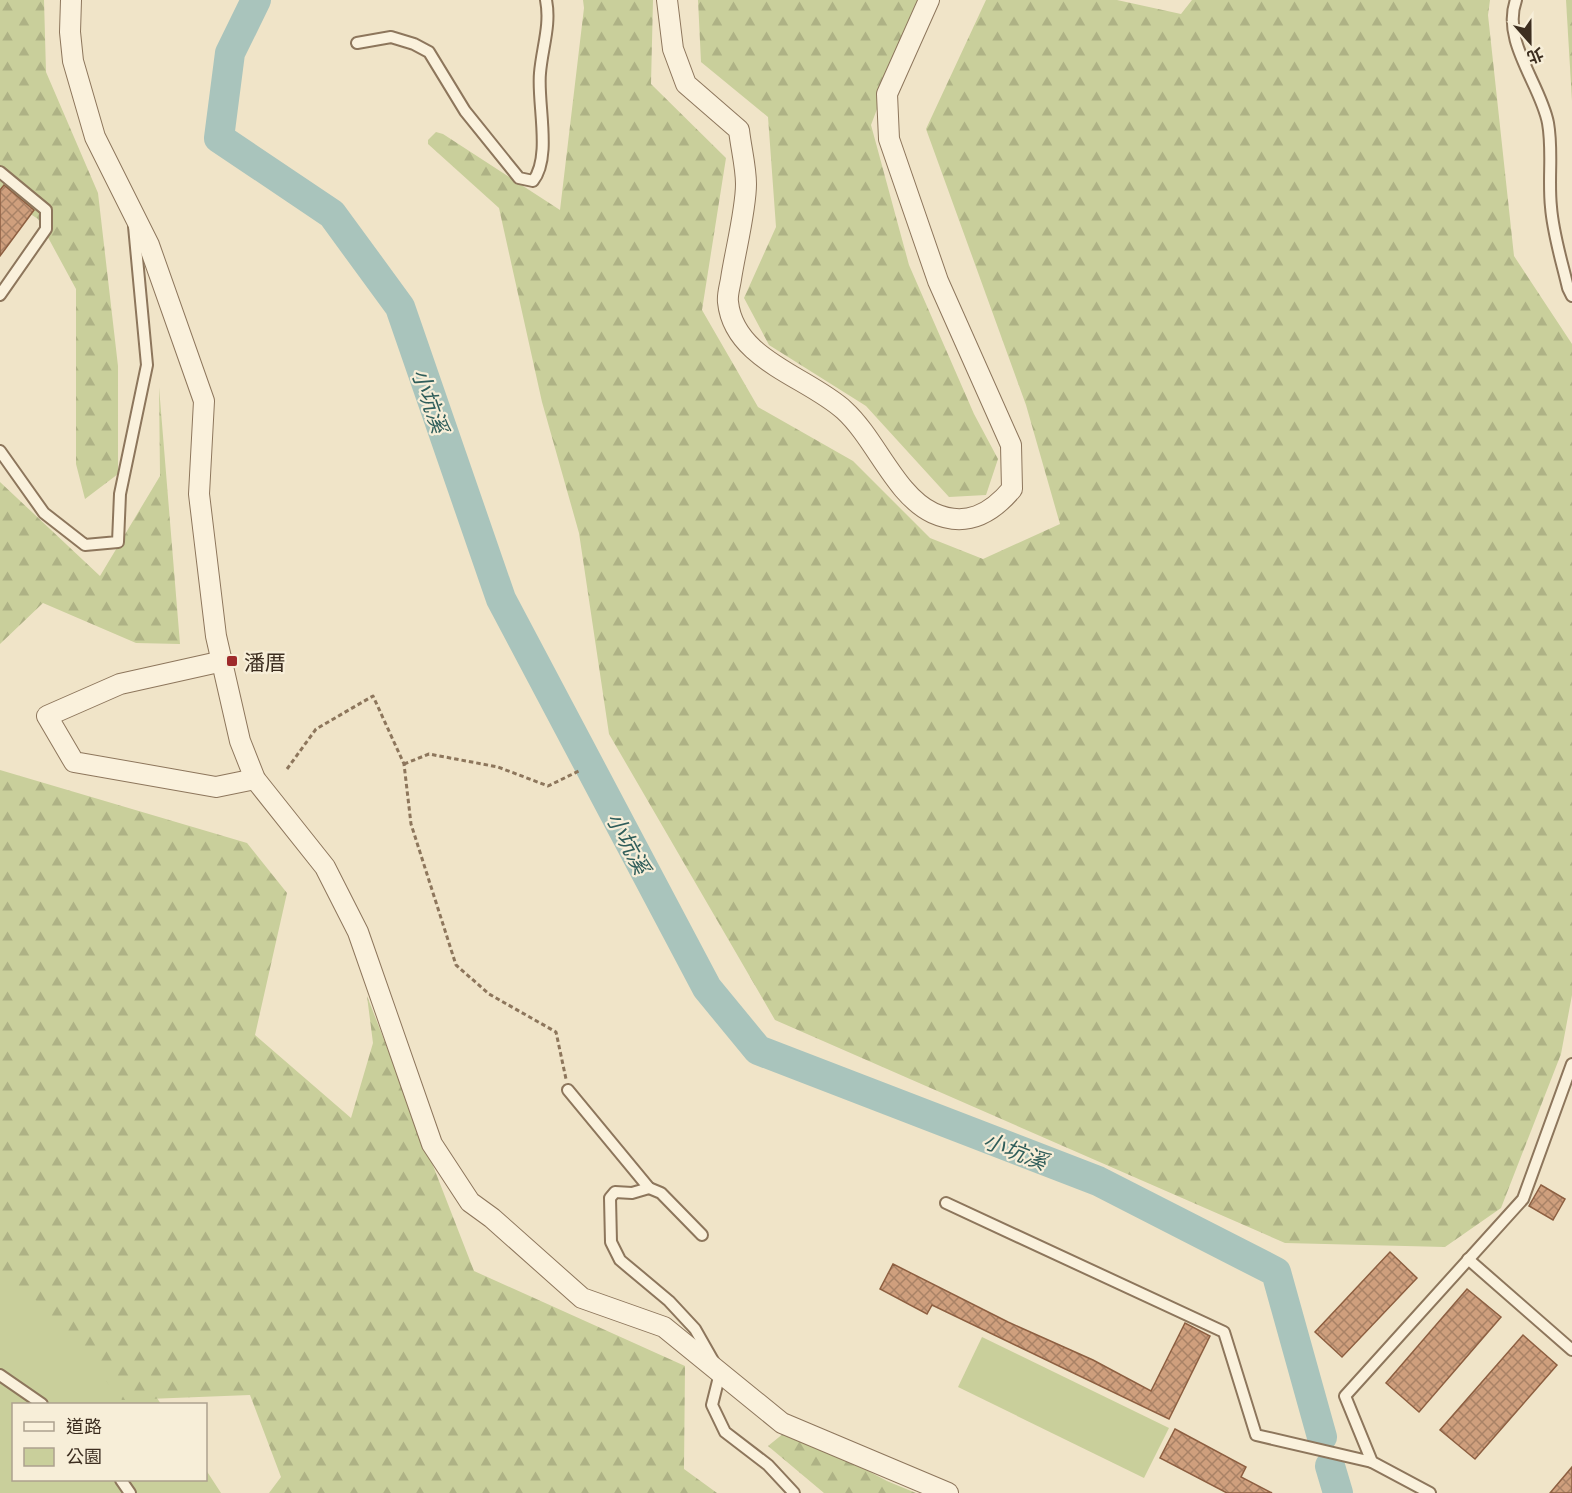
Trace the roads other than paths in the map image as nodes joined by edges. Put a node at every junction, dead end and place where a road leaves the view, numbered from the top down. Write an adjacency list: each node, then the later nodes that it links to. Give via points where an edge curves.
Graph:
1 (71, 0): 8 (street, via 73,62 96,137)
2 (546, 0): 6 (lane, via 549,16 540,74 542,156 540,173 533,182 519,178 465,111 429,52 391,37)
3 (667, 0): 4 (street, via 673,49 686,84 739,130 746,185 728,301 735,322 751,347 857,422 908,495 932,513 972,518 996,508 1012,489 1011,445 939,281 889,139 887,94)
4 (929, 0)
5 (1516, 0): 10 (lane, via 1513,8 1517,44 1548,122 1551,207)
6 (357, 42)
7 (0, 172): 9 (lane, via 46,210 46,229)
8 (132, 211): 11 (lane, via 147,364 120,494 118,542 85,544 44,513); 12 (street, via 149,245 204,401 199,494 216,636)
9 (0, 295)
10 (1572, 296)
11 (0, 451)
12 (223, 661): 13 (street, via 230,708); 13 (street, via 120,684 47,716 74,762 216,787)
13 (255, 779): 21 (street, via 325,867 353,923 432,1144 470,1202 582,1298 664,1327)
14 (1572, 1064): 19 (lane, via 1523,1199)
15 (568, 1090): 16 (lane)
16 (649, 1188): 18 (lane, via 661,1193); 21 (lane, via 632,1194 615,1192 610,1198 611,1242 620,1260 669,1301 695,1329)
17 (946, 1203): 24 (lane, via 1224,1332 1256,1435)
18 (702, 1234)
19 (1468, 1259): 20 (lane); 24 (lane, via 1345,1396)
20 (1572, 1350)
21 (720, 1373): 25 (lane, via 712,1405 725,1432 768,1465); 26 (street, via 782,1423)
22 (0, 1375): 23 (lane)
23 (41, 1403)
24 (1372, 1462): 27 (lane)
25 (794, 1493)
26 (948, 1493)
27 (1430, 1493)

